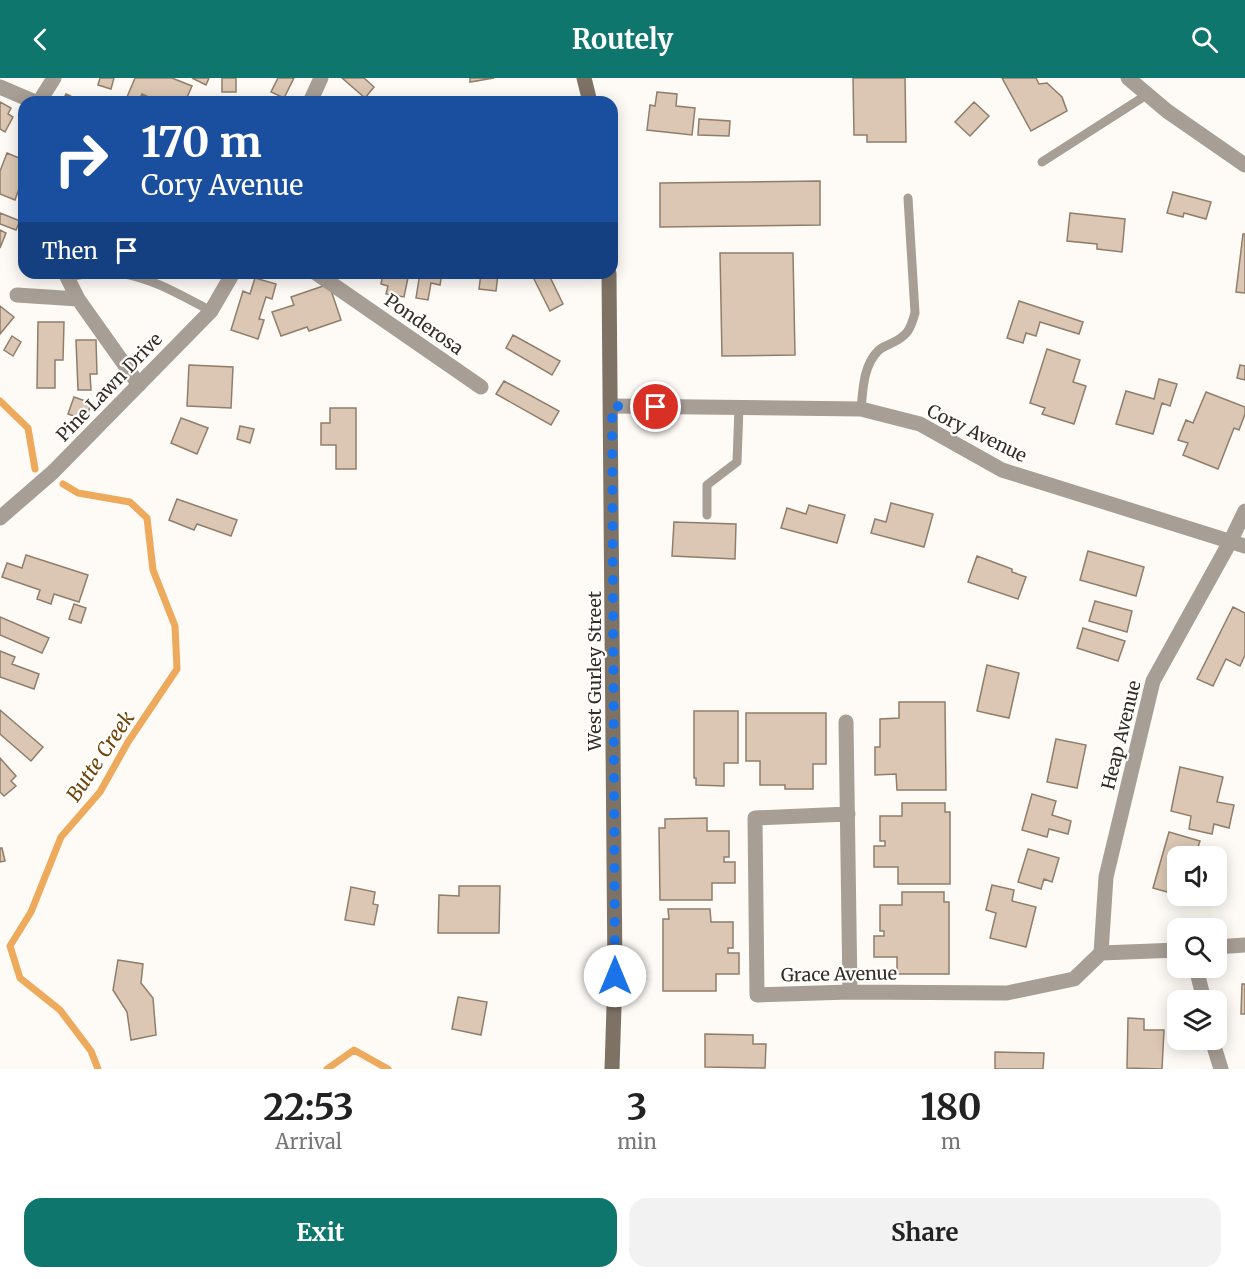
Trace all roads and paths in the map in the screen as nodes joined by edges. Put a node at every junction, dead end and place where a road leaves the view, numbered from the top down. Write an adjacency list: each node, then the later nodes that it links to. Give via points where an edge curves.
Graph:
1 (54, 78): 8 (street)
2 (321, 78): 9 (street)
3 (584, 78): 10 (main road)
4 (1128, 78): 6 (street)
5 (0, 87): 7 (street)
6 (1148, 94): 11 (lane); 12 (street)
7 (22, 96)
8 (41, 96)
9 (313, 96)
10 (588, 96)
11 (1042, 162)
12 (1245, 165)
13 (908, 198): 26 (lane, via 915,313 911,330 879,349 870,362)
14 (68, 279): 20 (street)
15 (142, 279): 21 (lane)
16 (230, 279): 21 (street, Pine Lawn Drive)
17 (325, 279): 23 (street, Ponderosa)
18 (609, 279): 24 (main road, West Gurley Street)
19 (16, 295): 20 (street)
20 (78, 299): 22 (street)
21 (211, 311): 22 (street, Pine Lawn Drive)
22 (139, 385): 29 (street, Pine Lawn Drive, via 53,472)
23 (481, 387)
24 (612, 406): 25 (street, Cory Avenue); 39 (main road, West Gurley Street, via 615,976)
25 (739, 407): 26 (street, Cory Avenue); 28 (lane, via 737,462 707,485)
26 (861, 409): 30 (street, Cory Avenue, via 920,424 1002,470)
27 (1245, 511): 30 (street, Heap Avenue)
28 (707, 515)
29 (0, 518)
30 (1238, 544): 36 (street, Heap Avenue, via 1154,681 1106,877)
31 (846, 722): 32 (street)
32 (848, 814): 37 (street); 37 (street, Grace Avenue, via 755,818 756,983 757,994)
33 (1245, 945): 34 (street)
34 (1227, 946)
35 (1167, 950): 36 (street)
36 (1101, 953): 37 (street, Grace Avenue, via 1074,979 1007,993)
37 (850, 992)
38 (1215, 1050): 40 (street)
39 (612, 1069)
40 (1221, 1069)

